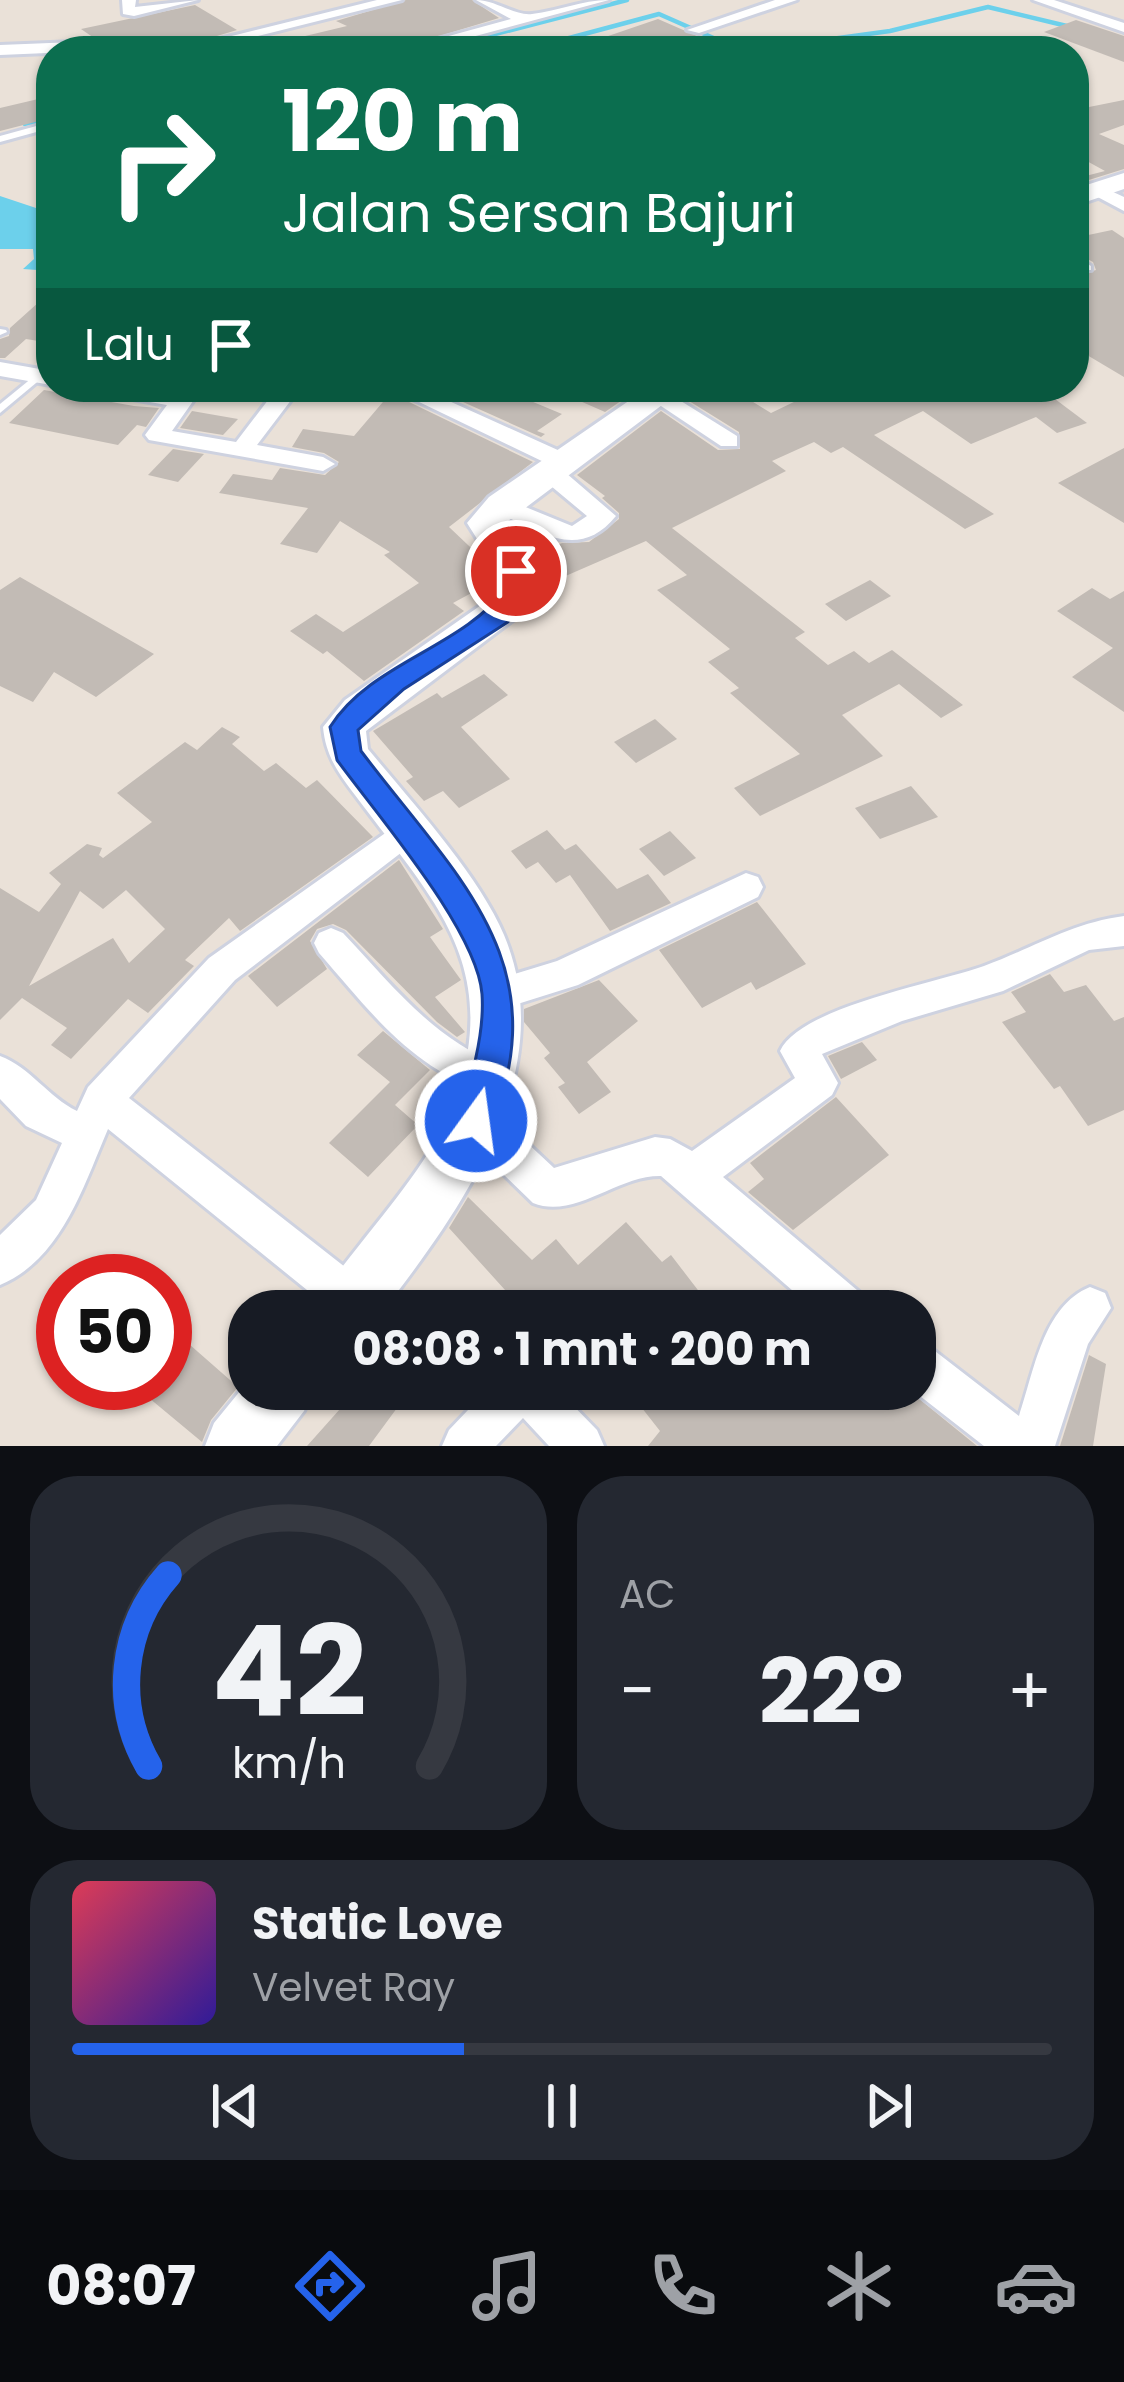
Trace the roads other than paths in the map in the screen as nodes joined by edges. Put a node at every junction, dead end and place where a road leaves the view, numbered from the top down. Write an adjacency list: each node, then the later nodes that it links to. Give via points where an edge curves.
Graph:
1 (129, 0): 2 (street, via 131,12)
2 (191, 0)
3 (395, 0): 12 (street)
4 (415, 0): 13 (street)
5 (483, 0): 9 (street)
6 (602, 0): 9 (street)
7 (790, 0): 11 (street)
8 (1040, 0): 10 (street)
9 (523, 20): 14 (street)
10 (1124, 28)
11 (694, 30)
12 (243, 36)
13 (264, 36)
14 (461, 36)
15 (36, 49): 16 (street)
16 (0, 50)
17 (36, 129): 18 (lane)
18 (0, 139)
19 (1124, 182): 20 (main road)
20 (1089, 193)
21 (1089, 197): 22 (street)
22 (1124, 205)
23 (0, 369): 24 (street)
24 (36, 375)
25 (36, 384): 31 (lane)
26 (180, 402): 33 (street, via 157,435)
27 (278, 402): 33 (street)
28 (429, 402): 35 (street)
29 (649, 402): 35 (main road)
30 (679, 402): 32 (street)
31 (0, 410)
32 (729, 441)
33 (243, 448): 34 (street)
34 (322, 464)
35 (555, 466): 36 (main road); 36 (street, via 603,516 595,525 569,534)
36 (501, 505): 37 (main road, via 485,523 516,571 516,597 344,727 347,753)
37 (408, 830): 41 (main road, via 481,935); 44 (street, via 222,969)
38 (746, 887): 41 (street, via 565,974)
39 (1124, 932): 46 (street, via 1085,937 990,980 808,1042 799,1051 819,1083)
40 (331, 944): 43 (street, via 418,1040 457,1069)
41 (498, 994): 43 (main road)
42 (0, 1073): 44 (street, via 40,1113)
43 (489, 1078): 45 (main road)
44 (94, 1117): 47 (street, via 50,1214); 48 (street)
45 (476, 1121): 46 (street, via 548,1189 653,1156); 49 (main road, via 427,1207)
46 (691, 1176): 50 (street)
47 (0, 1264)
48 (327, 1290)
49 (362, 1290)
50 (824, 1290)
51 (1090, 1308): 57 (street, via 1070,1331 1036,1438)
52 (936, 1380): 57 (street)
53 (265, 1410): 54 (main road)
54 (237, 1446)
55 (465, 1446): 56 (street, via 518,1390)
56 (581, 1446)
57 (1023, 1446)

